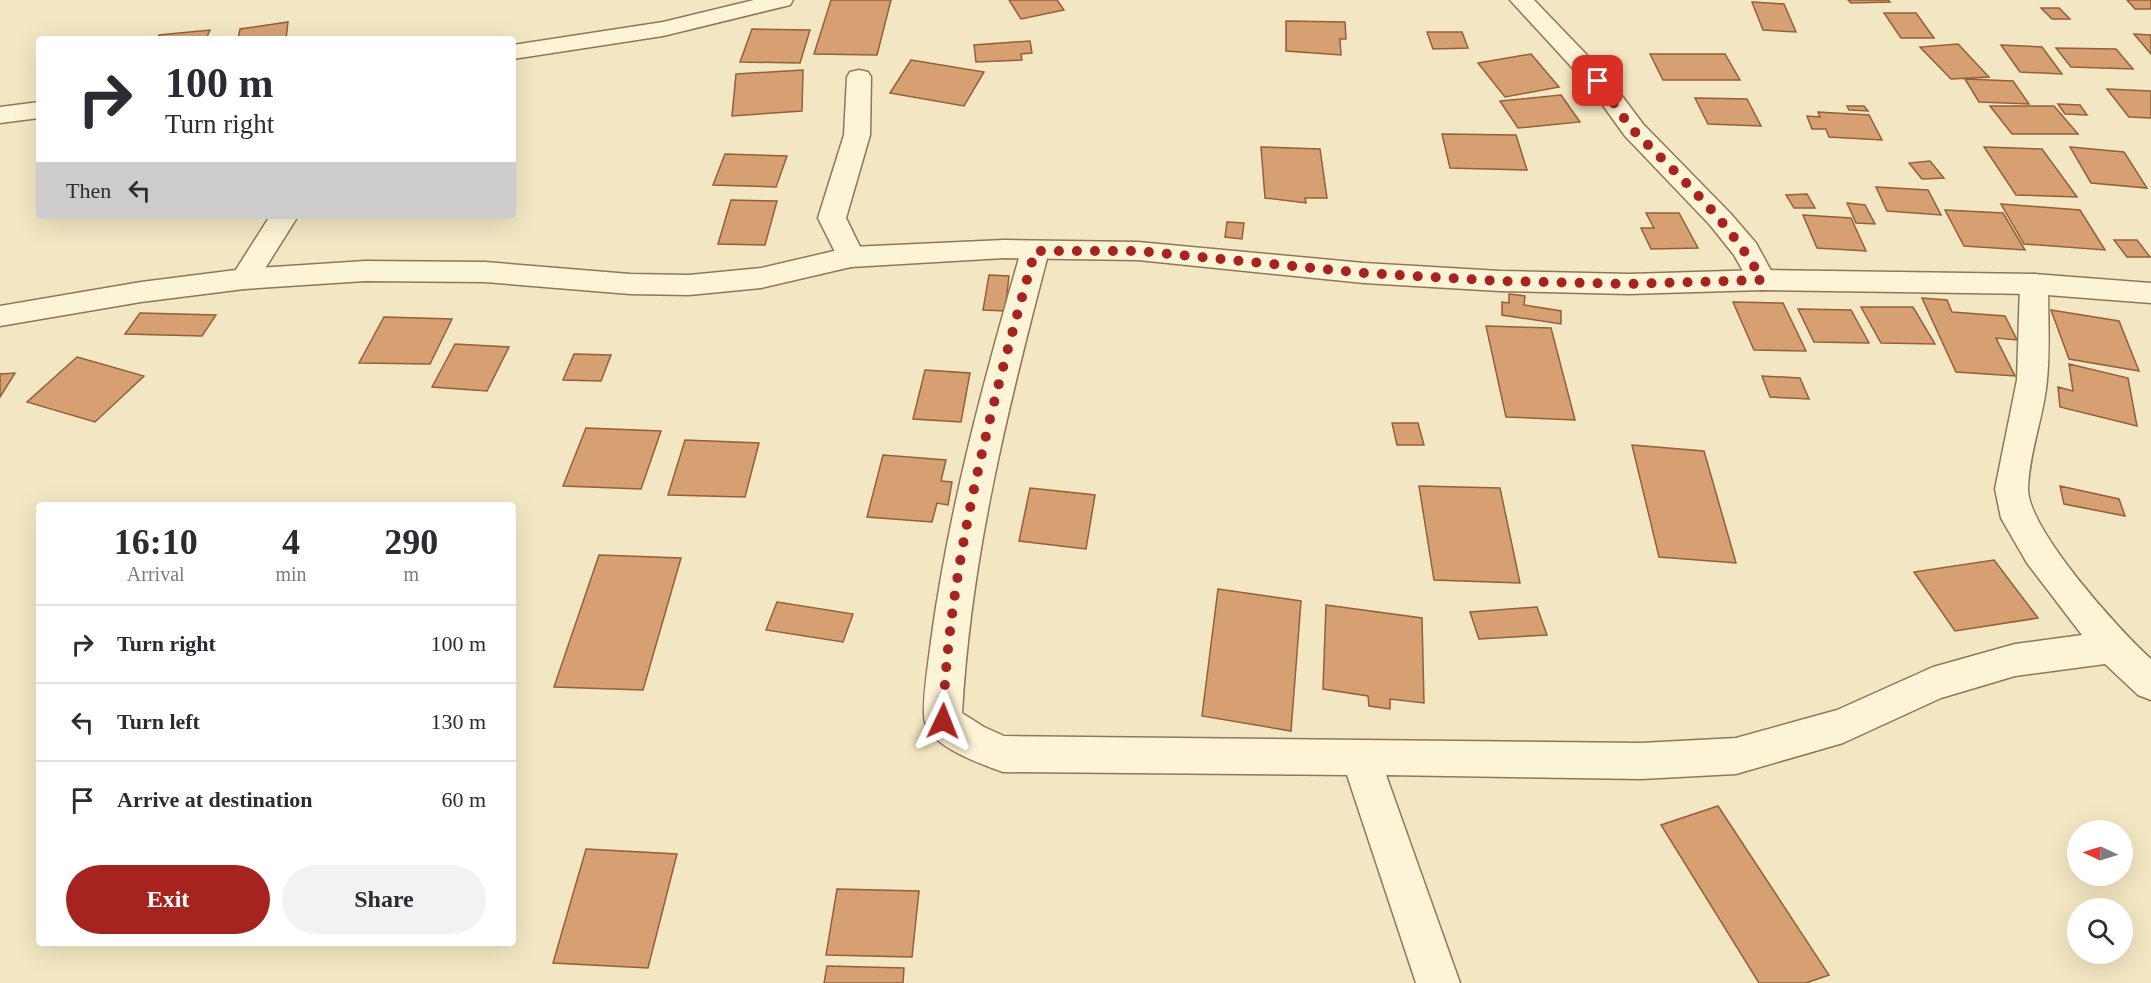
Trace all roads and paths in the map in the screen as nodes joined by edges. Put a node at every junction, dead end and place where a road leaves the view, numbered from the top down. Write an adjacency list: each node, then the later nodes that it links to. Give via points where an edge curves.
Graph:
1 (782, 0): 3 (street, via 663,29)
2 (1521, 0): 11 (street, via 1598,81 1634,130 1720,219 1746,250)
3 (516, 52)
4 (860, 77): 9 (street, via 858,135 832,219)
5 (36, 110): 6 (street)
6 (0, 115)
7 (282, 219): 10 (street)
8 (1035, 251): 9 (street, via 1004,249); 11 (street, via 1138,251 1364,273 1500,281 1629,284); 17 (street, via 994,406 962,554 945,673 943,721 970,741 1003,754)
9 (851, 257): 10 (street, via 761,278 689,285 484,272 365,271)
10 (244, 279): 14 (street)
11 (1762, 280): 12 (street)
12 (2034, 284): 13 (street); 15 (street, via 2032,380 2011,489 2018,518 2039,553)
13 (2151, 292)
14 (0, 316)
15 (2112, 647): 16 (street); 17 (street, via 2015,660 1933,684 1843,726 1736,756 1641,761)
16 (2151, 682)
17 (1360, 757): 18 (street)
18 (1438, 983)

